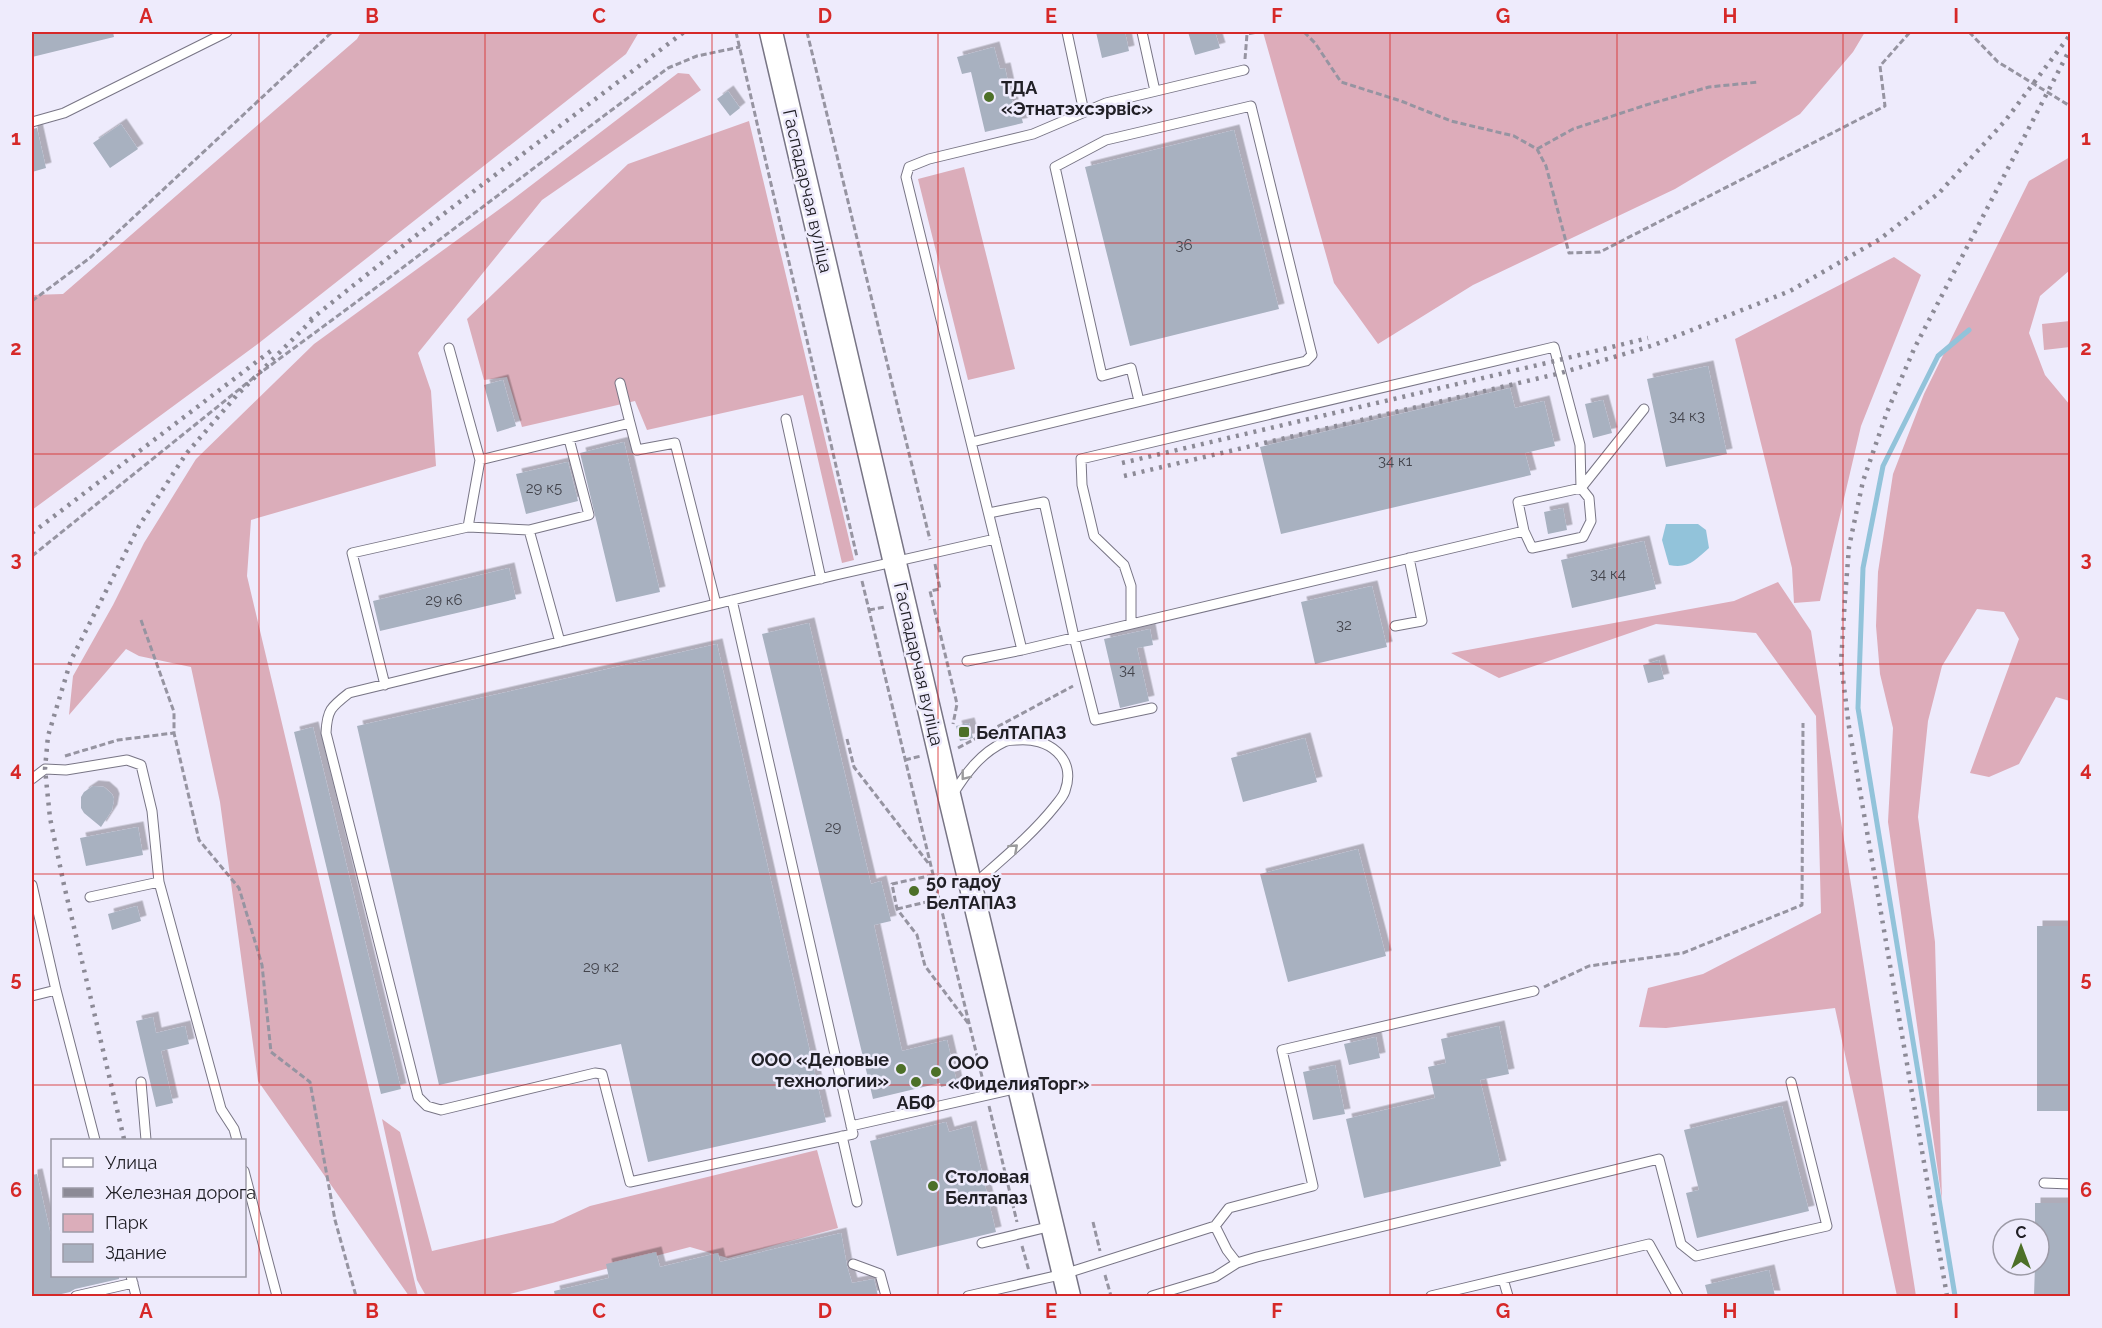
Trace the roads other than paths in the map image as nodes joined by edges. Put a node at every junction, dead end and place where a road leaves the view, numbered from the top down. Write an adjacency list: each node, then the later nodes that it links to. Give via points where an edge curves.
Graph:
1 (227, 32): 8 (lane, via 64,113)
2 (771, 32): 25 (street, Гаспадарчая вуліца)
3 (1067, 32): 7 (lane)
4 (1142, 32): 6 (lane)
5 (1244, 70): 6 (lane)
6 (1155, 91): 7 (lane)
7 (1084, 112): 16 (lane, via 1033,134 909,167 906,177)
8 (32, 122)
9 (449, 348): 17 (lane)
10 (620, 383): 14 (lane)
11 (1139, 401): 11 (lane, via 1131,368 1102,376 1055,167 1106,140 1251,106 1312,355 1306,361); 16 (lane)
12 (1644, 410): 18 (lane)
13 (786, 419): 26 (lane)
14 (630, 423): 15 (lane); 28 (lane, via 637,450 675,443)
15 (569, 439): 17 (lane); 21 (lane, via 589,515)
16 (972, 442): 19 (lane)
17 (480, 460): 20 (lane)
18 (1581, 488): 22 (lane, via 1518,502); 22 (lane, via 1589,498 1591,521 1583,537 1532,548); 29 (lane, via 1580,445 1554,347 1081,459 1082,485 1094,536 1124,565 1131,586)
19 (989, 513): 23 (lane); 31 (lane, via 1044,502)
20 (468, 527): 21 (lane); 35 (lane, via 351,553)
21 (529, 530): 32 (lane)
22 (1524, 531): 24 (lane)
23 (995, 539): 25 (lane); 33 (lane)
24 (1409, 558): 29 (lane); 30 (lane, via 1422,621)
25 (895, 562): 26 (lane); 38 (street, Гаспадарчая вуліца)
26 (821, 579): 27 (lane)
27 (732, 600): 28 (lane); 49 (lane)
28 (716, 604): 32 (lane)
29 (1131, 624): 31 (lane)
30 (1395, 626)
31 (1074, 637): 33 (lane); 36 (lane, via 1095,720)
32 (560, 642): 35 (lane)
33 (1022, 650): 34 (lane)
34 (968, 661)
35 (385, 685): 50 (lane, via 349,693 335,704 327,716 326,733 418,1097 427,1106 441,1110 602,1074 630,1182)
36 (1152, 708)
37 (32, 779): 39 (lane, via 45,769 66,770 127,760 141,765 152,811)
38 (950, 799): 41 (street, Гаспадарчая вуліца); 41 (lane, one-way to 38, via 1051,811 1065,793 1069,774 1064,757 1049,745 1030,738 1006,741 984,755)
39 (159, 882): 42 (lane); 53 (lane, via 221,1109)
40 (32, 885): 43 (lane)
41 (971, 887): 48 (street, Гаспадарчая вуліца)
42 (90, 897)
43 (56, 990): 45 (lane); 51 (lane)
44 (1534, 991): 59 (lane, via 1281,1050 1313,1186 1229,1208)
45 (32, 996)
46 (141, 1082): 52 (lane)
47 (1791, 1082): 61 (lane, via 1827,1226 1696,1256 1681,1244 1659,1160)
48 (1019, 1088): 49 (lane); 58 (street, Гаспадарчая вуліца)
49 (851, 1126): 50 (lane, via 853,1134)
50 (842, 1136): 57 (lane)
51 (95, 1139)
52 (146, 1139)
53 (237, 1139)
54 (246, 1179): 68 (lane)
55 (2044, 1183): 56 (lane)
56 (2070, 1184)
57 (857, 1202)
58 (1052, 1226): 60 (lane); 63 (street, Гаспадарчая вуліца)
59 (1215, 1226): 61 (lane); 63 (lane)
60 (981, 1243)
61 (1238, 1263): 72 (lane, via 1215,1277)
62 (853, 1264): 69 (lane, via 880,1274)
63 (1064, 1274): 70 (lane); 71 (street, Гаспадарчая вуліца)
64 (135, 1278): 66 (lane); 67 (lane)
65 (1503, 1279): 73 (lane); 74 (lane); 75 (lane, via 1649,1245)
66 (76, 1296)
67 (136, 1296)
68 (277, 1296)
69 (886, 1296)
70 (968, 1296)
71 (1069, 1296)
72 (1152, 1296)
73 (1431, 1296)
74 (1508, 1296)
75 (1678, 1296)

